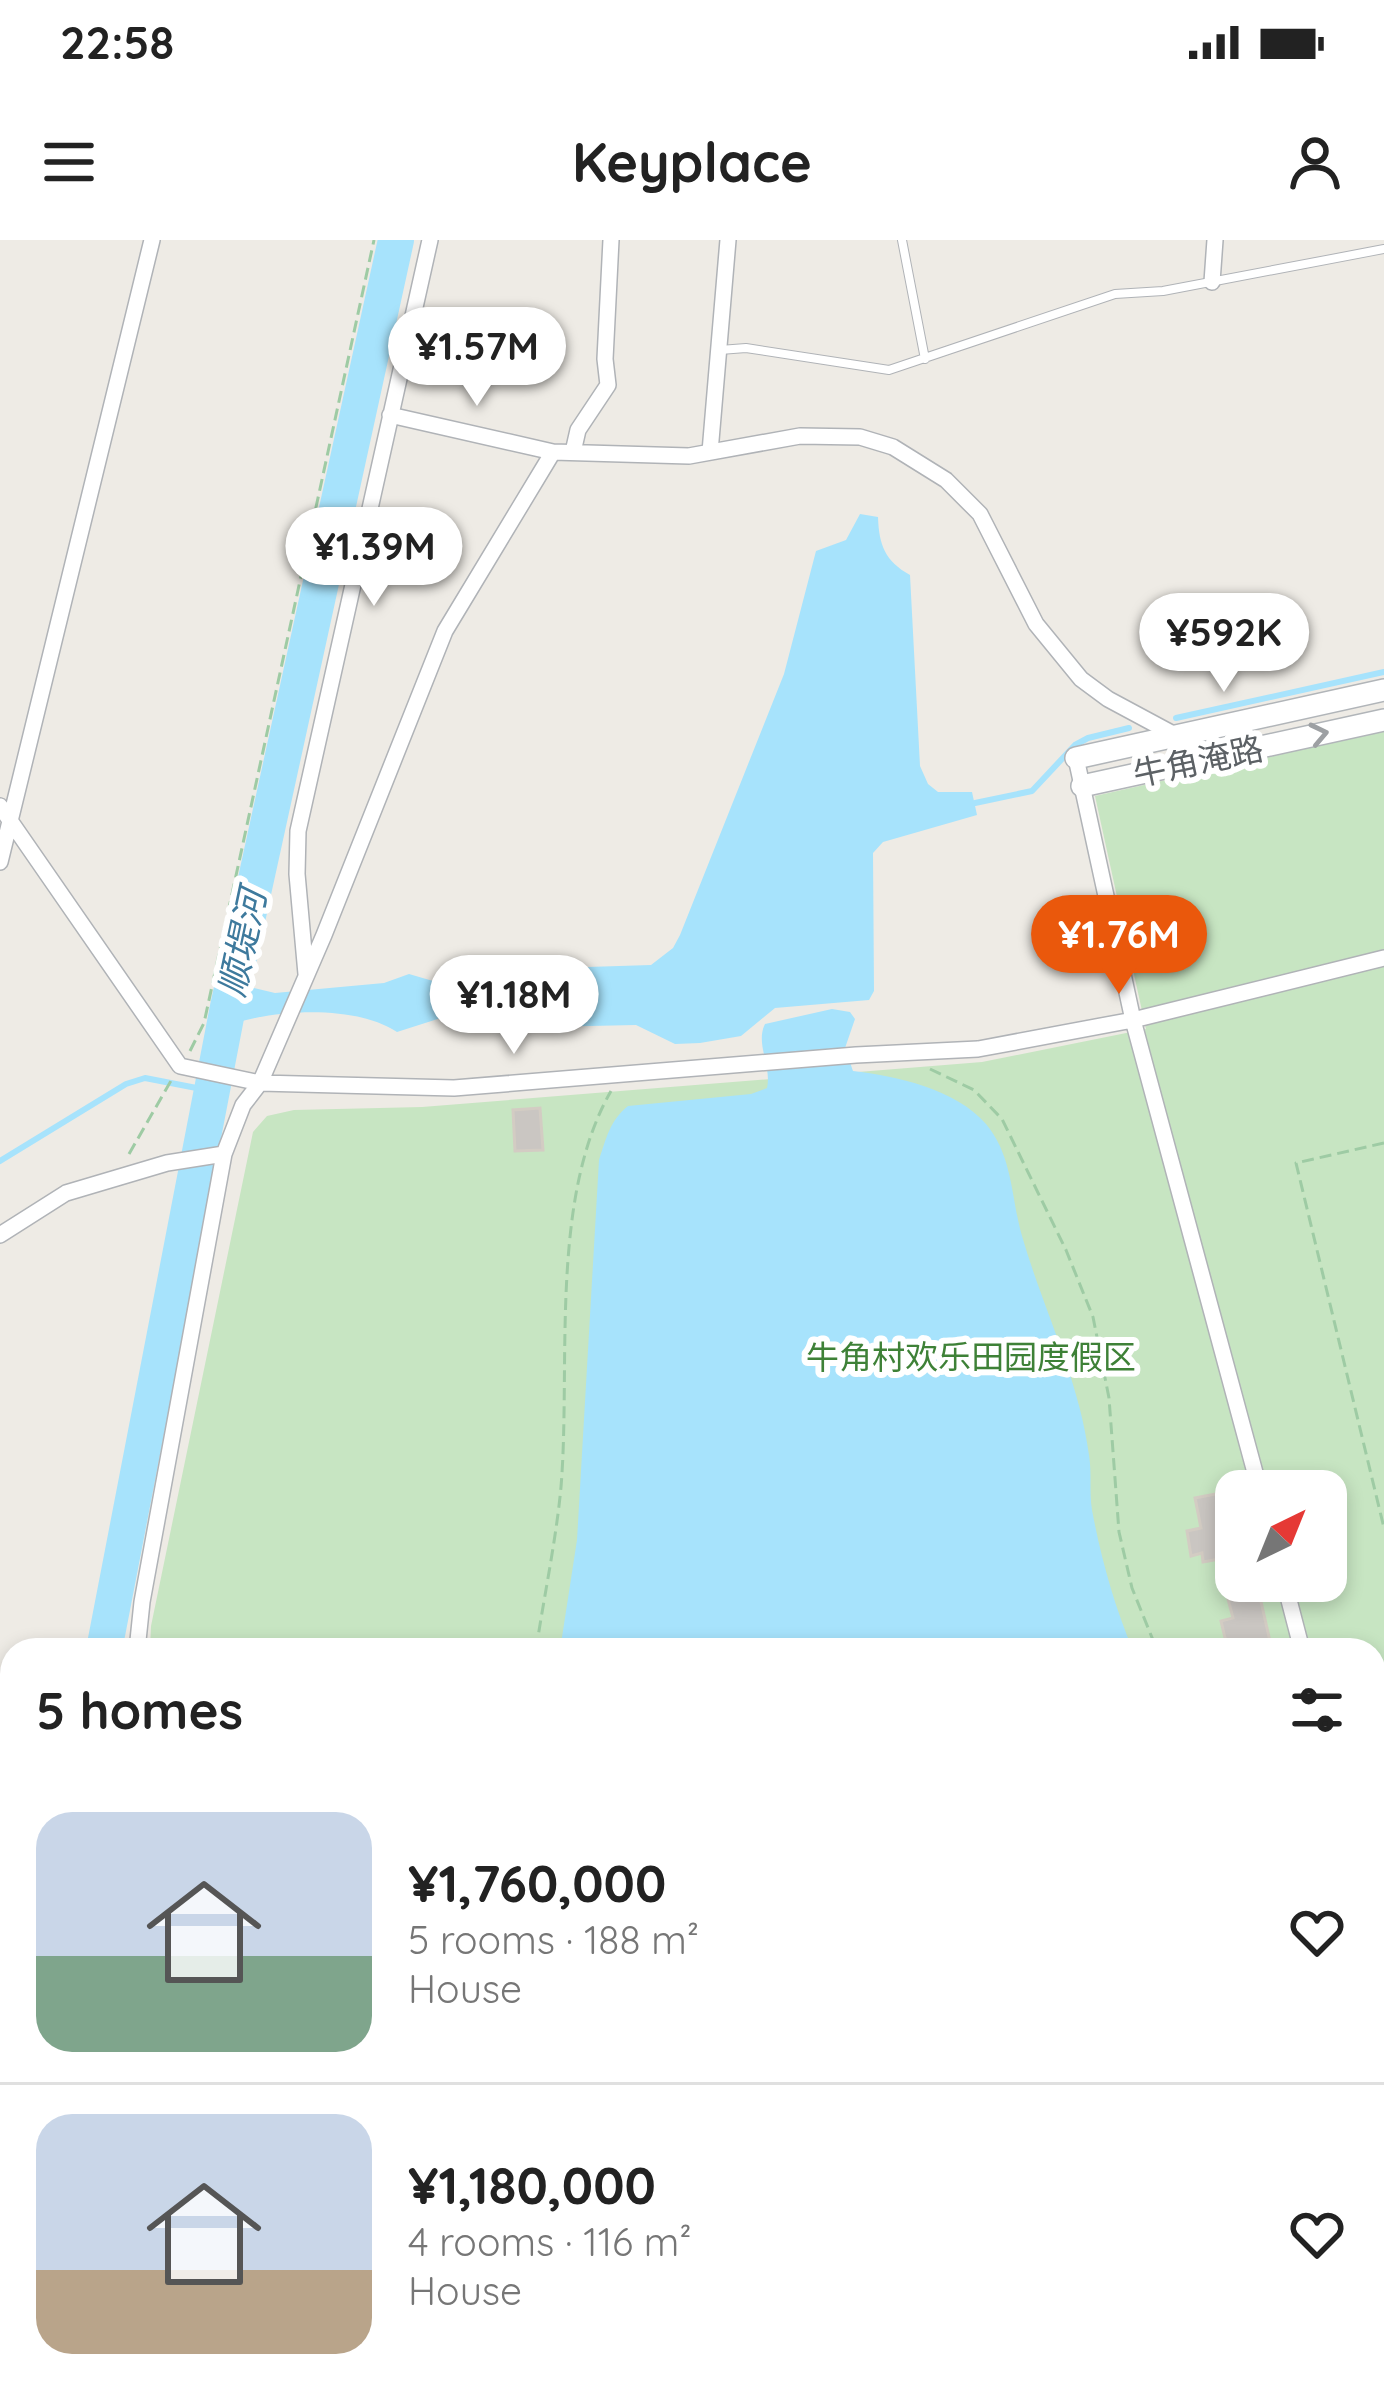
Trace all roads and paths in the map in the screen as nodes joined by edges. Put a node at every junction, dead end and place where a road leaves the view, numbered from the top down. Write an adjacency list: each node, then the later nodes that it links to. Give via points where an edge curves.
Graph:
1 (152, 240): 22 (street)
2 (374, 240): 28 (path, via 204,1023)
3 (430, 240): 12 (street)
4 (611, 240): 14 (street, via 608,385)
5 (728, 240): 10 (street)
6 (902, 240): 11 (lane)
7 (1215, 240): 9 (street)
8 (1384, 249): 9 (lane)
9 (1212, 282): 11 (lane, via 1115,294)
10 (718, 350): 11 (lane, via 889,370); 15 (street)
11 (926, 359)
12 (390, 415): 13 (street); 25 (street, via 298,831)
13 (554, 452): 14 (street); 25 (street, via 446,631)
14 (573, 452): 15 (street)
15 (710, 452): 18 (street, via 800,436 892,446 946,480 980,514 1029,612 1081,679)
16 (1384, 690): 18 (street, 牛角淹路)
17 (1384, 720): 20 (street, 牛角淹路, one-way to 17)
18 (1175, 735): 19 (street, 牛角淹路); 20 (street)
19 (1076, 758): 21 (street)
20 (1206, 759): 21 (street, 牛角淹路)
21 (1082, 786): 26 (street)
22 (5, 813): 23 (street); 28 (street)
23 (0, 862)
24 (1384, 958): 26 (street)
25 (306, 977): 30 (street)
26 (1133, 1020): 27 (street, via 978,1049); 35 (street)
27 (896, 1053): 29 (street); 40 (path, via 974,1090 1001,1119 1066,1250 1094,1317 1119,1532)
28 (177, 1071): 30 (street); 33 (path)
29 (620, 1074): 30 (street, via 454,1088); 39 (path, via 586,1144 575,1206 561,1489)
30 (260, 1083): 32 (street)
31 (1384, 1142): 36 (path, via 1297,1163)
32 (224, 1154): 33 (street); 38 (street)
33 (118, 1178): 34 (street, via 66,1193)
34 (0, 1235)
35 (1254, 1470)
36 (1384, 1528)
37 (1289, 1602): 41 (street)
38 (138, 1638)
39 (538, 1638)
40 (1152, 1638)
41 (1299, 1638)

